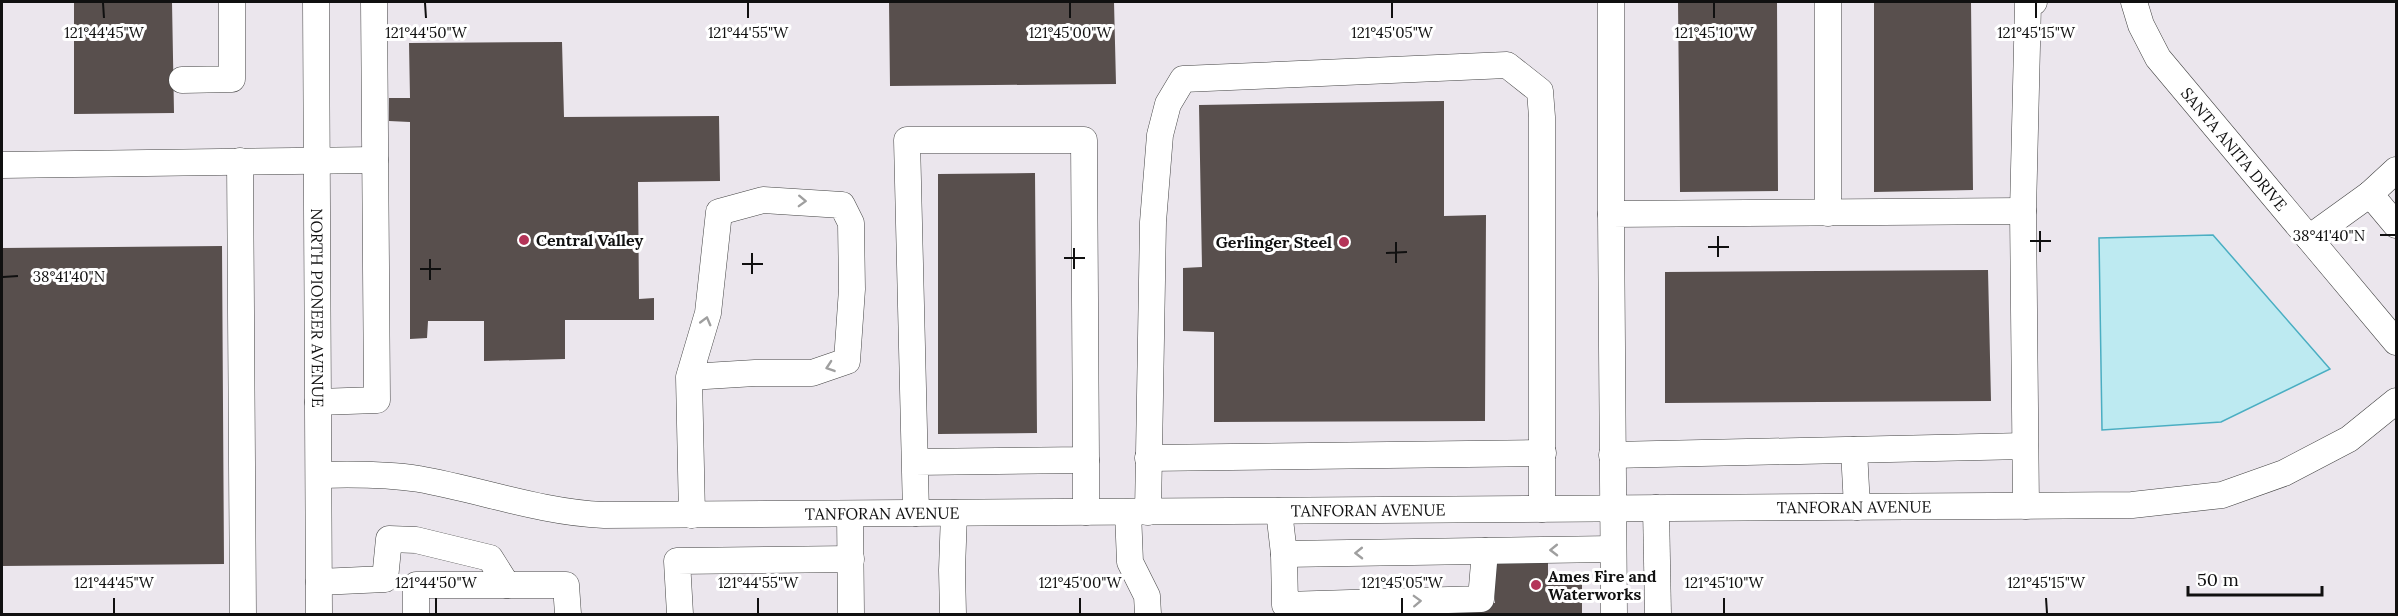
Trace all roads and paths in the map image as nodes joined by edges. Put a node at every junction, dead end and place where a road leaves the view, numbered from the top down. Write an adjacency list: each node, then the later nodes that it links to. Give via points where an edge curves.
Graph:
1 (232, 2): 9 (street, via 232,79)
2 (316, 2): 10 (street, NORTH PIONEER AVENUE)
3 (374, 2): 4 (street); 11 (street)
4 (382, 2)
5 (1611, 2): 18 (street)
6 (1828, 2): 17 (street)
7 (2034, 2): 16 (street, via 2028,4)
8 (2134, 2): 20 (street, SANTA ANITA DRIVE, via 2158,58)
9 (182, 80)
10 (317, 160): 11 (street); 12 (street); 24 (street, NORTH PIONEER AVENUE)
11 (375, 160): 24 (street, via 377,400)
12 (240, 161): 13 (street); 52 (street)
13 (2, 165)
14 (2397, 170): 15 (street)
15 (2370, 194): 19 (street); 20 (street)
16 (2023, 211): 17 (street); 25 (street)
17 (1828, 213): 18 (street)
18 (1611, 214): 28 (street)
19 (2397, 225)
20 (2309, 238): 21 (street, SANTA ANITA DRIVE)
21 (2397, 342)
22 (689, 377): 22 (street, one-way to 22, via 708,313 719,212 763,200 842,205 851,223 847,361 812,373); 44 (street)
23 (2397, 401): 33 (street, TANFORAN AVENUE, via 2316,459 2222,495 2132,505)
24 (318, 402): 32 (street, NORTH PIONEER AVENUE)
25 (2025, 446): 26 (street); 33 (street)
26 (1854, 450): 28 (street); 34 (street)
27 (1543, 453): 29 (street); 29 (street, via 1540,91 1507,65 1183,79 1168,104 1160,135 1153,222); 36 (street)
28 (1612, 454): 37 (street)
29 (1148, 458): 40 (street)
30 (1086, 460): 31 (street); 31 (street, via 1084,140 907,140); 39 (street)
31 (915, 462): 41 (street)
32 (319, 475): 44 (street, TANFORAN AVENUE, via 389,475 422,480 574,514); 49 (street, NORTH PIONEER AVENUE)
33 (2026, 506): 34 (street, TANFORAN AVENUE)
34 (1857, 507): 35 (street, TANFORAN AVENUE)
35 (1656, 508): 37 (street, TANFORAN AVENUE); 61 (street)
36 (1542, 509): 37 (street, TANFORAN AVENUE); 38 (street, TANFORAN AVENUE)
37 (1612, 509): 45 (street)
38 (1279, 511): 40 (street, TANFORAN AVENUE); 47 (street)
39 (1086, 512): 40 (street, TANFORAN AVENUE); 42 (street, TANFORAN AVENUE)
40 (1138, 512): 59 (street, via 1130,562 1147,596)
41 (916, 513): 42 (street, TANFORAN AVENUE); 43 (street, TANFORAN AVENUE)
42 (954, 513): 58 (street)
43 (850, 514): 44 (street, TANFORAN AVENUE); 48 (street)
44 (692, 515)
45 (1613, 549): 46 (street, one-way to 46); 60 (street)
46 (1485, 551): 47 (street, one-way to 47); 51 (street, one-way to 46, via 1481,599)
47 (1284, 554): 51 (street, via 1285,605)
48 (851, 559): 56 (street, via 677,561); 57 (street)
49 (319, 582): 50 (street, via 385,579 389,539 416,540 490,558); 53 (street, NORTH PIONEER AVENUE)
50 (507, 585): 54 (street, via 416,585); 55 (street, via 566,585)
51 (1295, 610)
52 (243, 615)
53 (320, 615)
54 (416, 615)
55 (568, 615)
56 (680, 615)
57 (851, 615)
58 (953, 615)
59 (1148, 615)
60 (1614, 615)
61 (1658, 615)

